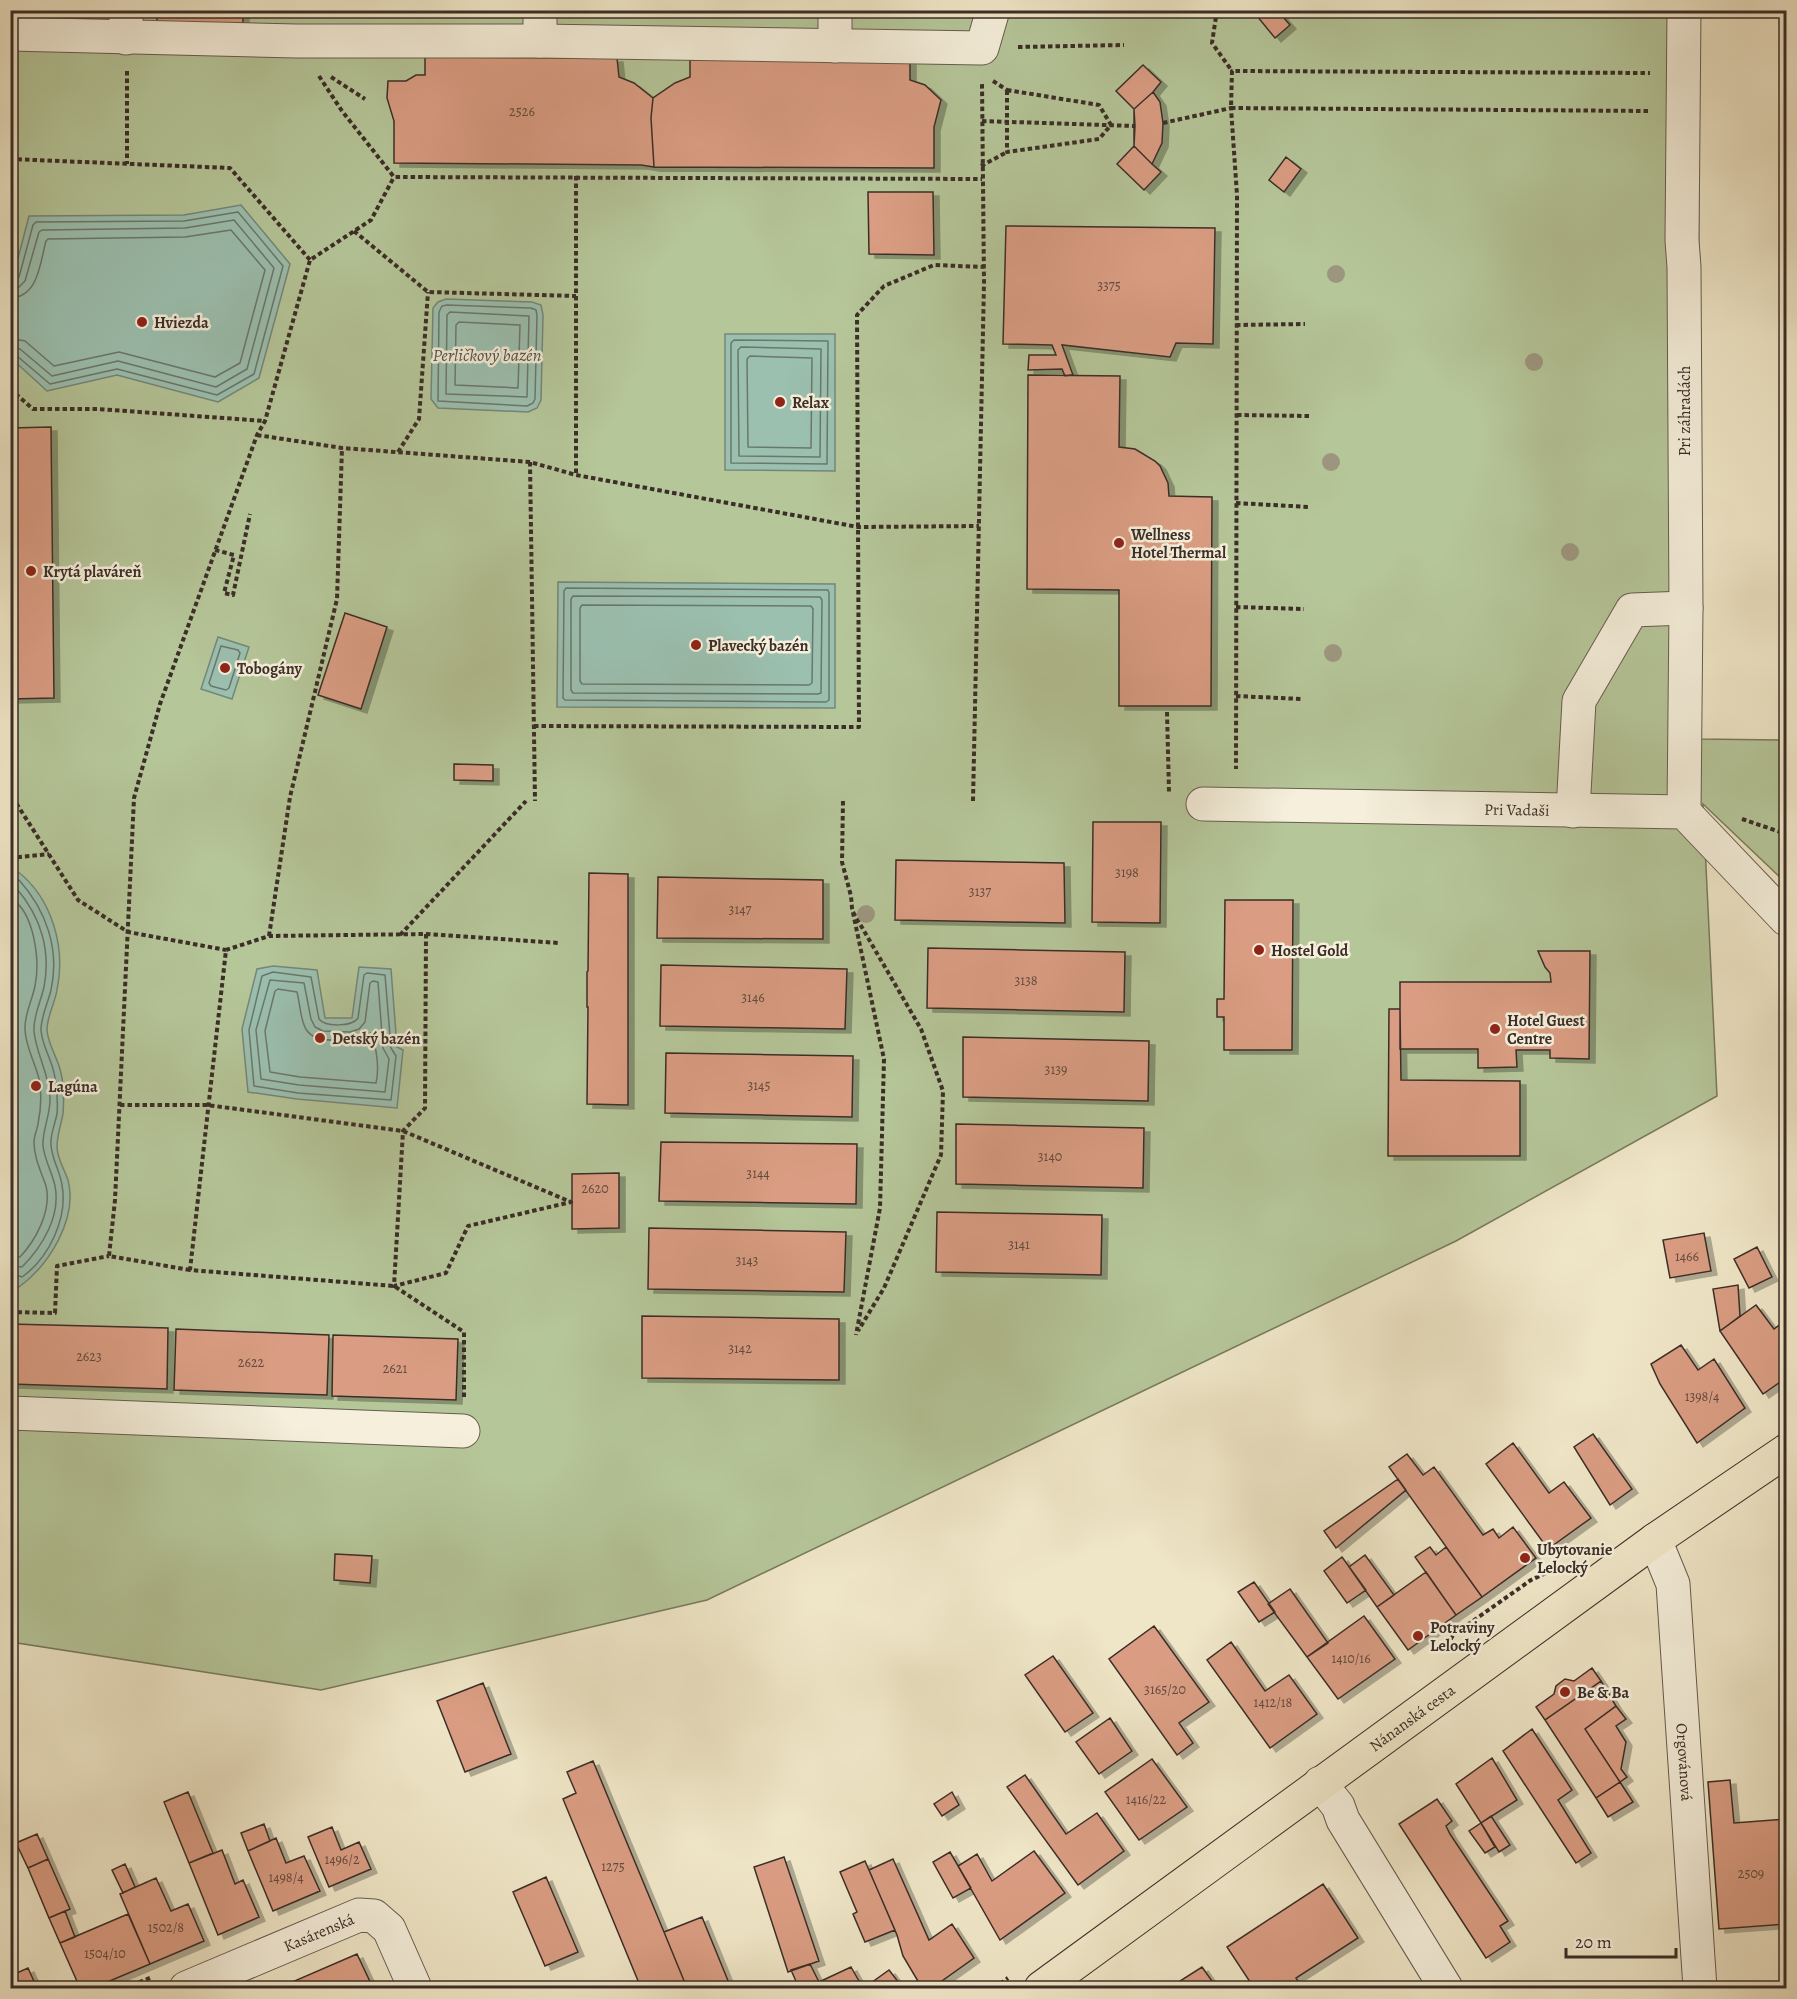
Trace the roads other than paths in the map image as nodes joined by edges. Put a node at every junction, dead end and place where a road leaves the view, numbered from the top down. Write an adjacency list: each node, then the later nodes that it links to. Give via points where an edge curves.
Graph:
1 (835, 10): 7 (street)
2 (993, 10): 7 (street, via 982,48)
3 (1684, 10): 8 (street, Pri záhradách)
4 (126, 24): 5 (street, via 304,53); 6 (street)
5 (540, 26): 7 (street)
6 (10, 34)
7 (835, 46)
8 (1686, 608): 10 (street, via 1632,610 1579,700); 11 (street, Pri záhradách)
9 (1203, 804): 10 (street, Pri Vadaši)
10 (1573, 811): 11 (street, Pri Vadaši)
11 (1684, 812): 12 (street)
12 (1786, 918)
13 (10, 1413): 14 (street)
14 (463, 1431)
15 (1786, 1450): 16 (main road, Nánanská cesta)
16 (1655, 1540): 17 (main road, Nánanská cesta); 22 (street, Orgovánová, via 1673,1584)
17 (1320, 1783): 20 (main road, Nánanská cesta); 21 (street, via 1338,1806)
18 (186, 1989): 19 (street, Kasárenská, via 359,1915 374,1916 389,1929)
19 (415, 1989)
20 (1041, 1989)
21 (1446, 1989)
22 (1700, 1989)

